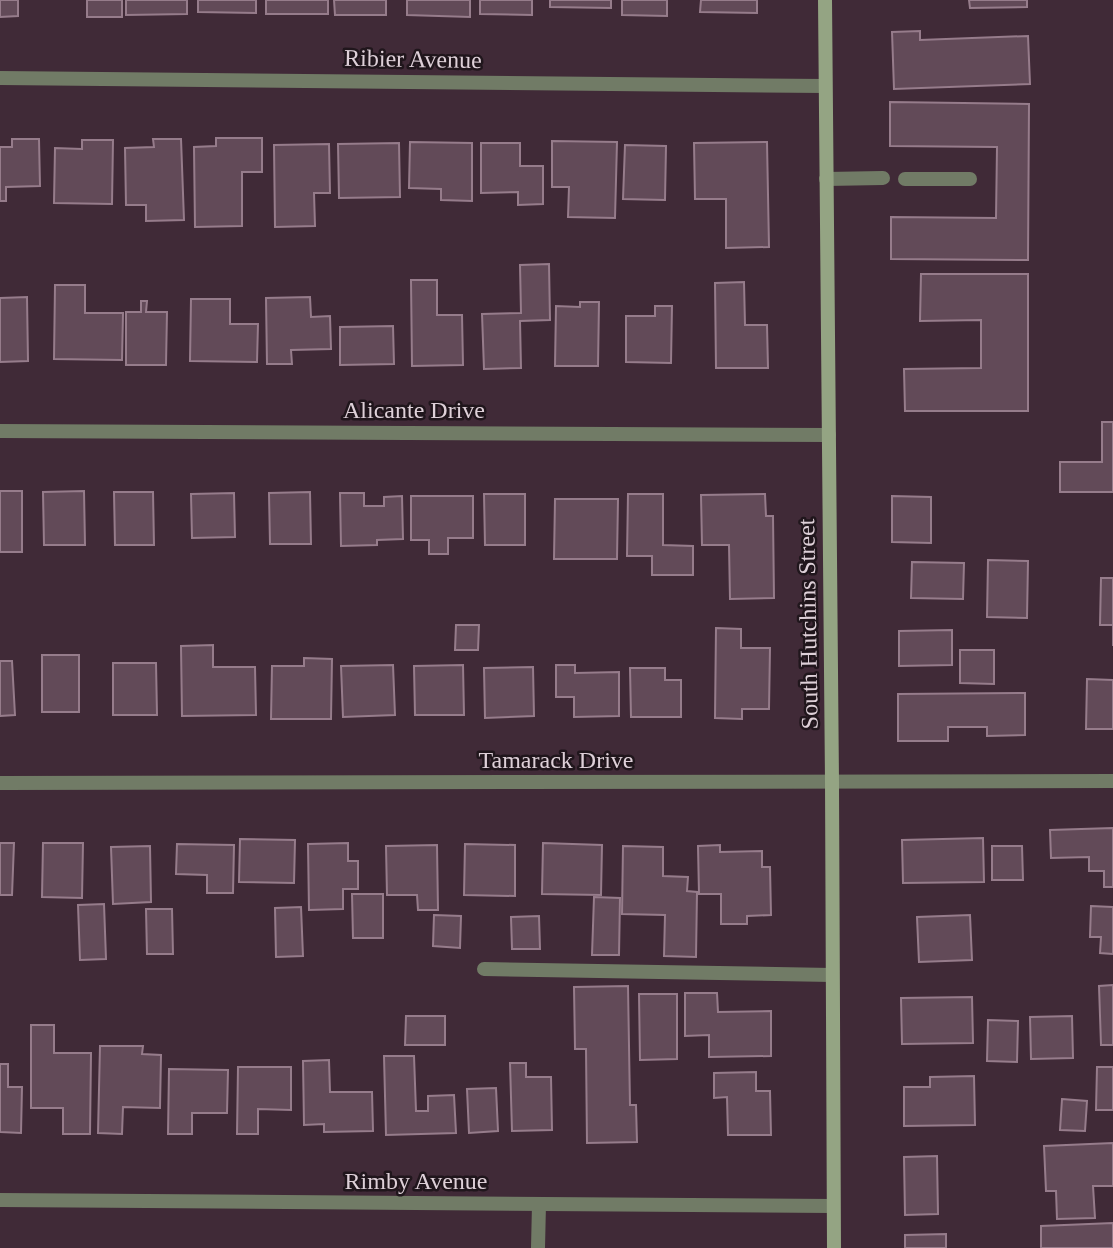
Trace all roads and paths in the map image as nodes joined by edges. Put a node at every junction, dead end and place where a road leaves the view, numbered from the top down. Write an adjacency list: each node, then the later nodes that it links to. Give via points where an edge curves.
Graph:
1 (825, 0): 3 (main road, South Hutchins Street)
2 (0, 78): 3 (street, Ribier Avenue)
3 (825, 86): 5 (main road, South Hutchins Street)
4 (883, 178): 5 (street)
5 (826, 179): 9 (main road, South Hutchins Street)
6 (905, 179): 7 (street)
7 (970, 179)
8 (0, 431): 9 (street, Alicante Drive)
9 (829, 435): 10 (main road, South Hutchins Street)
10 (832, 782): 11 (street, Tamarack Drive); 12 (street, Tamarack Drive); 14 (main road, South Hutchins Street)
11 (1113, 782)
12 (0, 783)
13 (484, 969): 14 (street)
14 (832, 975): 17 (main road, South Hutchins Street)
15 (0, 1200): 16 (street, Rimby Avenue)
16 (539, 1204): 17 (street, Rimby Avenue); 18 (street)
17 (832, 1206): 19 (main road, South Hutchins Street)
18 (538, 1248)
19 (834, 1248)

